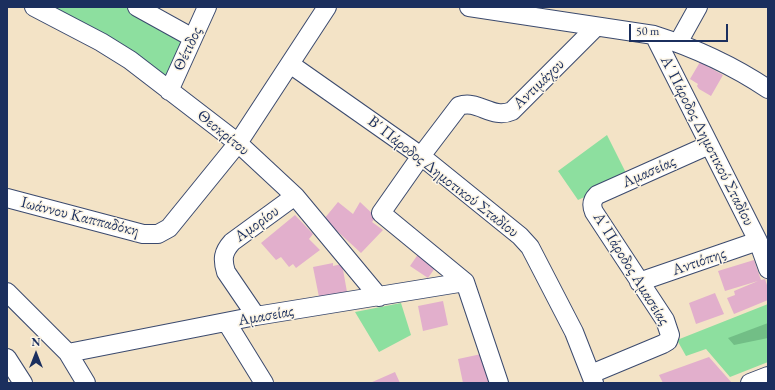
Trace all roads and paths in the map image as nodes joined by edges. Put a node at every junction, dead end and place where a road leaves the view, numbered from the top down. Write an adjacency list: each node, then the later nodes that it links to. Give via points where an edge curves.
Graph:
1 (34, 7): 13 (street, Θεοκρίτου, via 116,51)
2 (138, 7): 9 (street)
3 (207, 7): 9 (street, Θέτιδος)
4 (326, 7): 11 (street, Ιωάννου Καππαδόκη)
5 (469, 7): 7 (street)
6 (698, 7): 10 (street)
7 (596, 26): 8 (street); 16 (street, Αντιμάχου, via 517,107 506,114 500,114 475,105 459,106)
8 (654, 35): 10 (street); 15 (street, Α΄ Πάροδος Δημοτικού Σταδίου)
9 (193, 38): 13 (street, Θέτιδος)
10 (678, 43): 12 (street, via 724,62)
11 (290, 64): 14 (street, Ιωάννου Καππαδόκη); 16 (street, Β΄ Πάροδος Δημοτικού Σταδίου)
12 (768, 89)
13 (169, 91): 14 (street, Θεοκρίτου)
14 (238, 143): 17 (street, Θεοκρίτου); 18 (street, Ιωάννου Καππαδόκη, via 169,228 158,234 143,234)
15 (709, 145): 19 (street, Αμασείας, via 597,194); 20 (street, Α΄ Πάροδος Δημοτικού Σταδίου)
16 (421, 156): 22 (street, Αντιμάχου, via 381,213); 30 (street, Β΄ Πάροδος Δημοτικού Σταδίου, via 512,229 530,247 574,332)
17 (295, 196): 25 (street, Θεοκρίτου); 26 (street, Αμορίου, via 225,249 223,256 226,272)
18 (7, 198)
19 (592, 202): 23 (street, Α΄ Πάροδος Αμασείας, via 594,212)
20 (758, 241): 21 (street, Α΄ Πάροδος Δημοτικού Σταδίου); 23 (street, Αντιόπης)
21 (768, 269)
22 (465, 282): 25 (street, Αμασείας); 34 (street)
23 (639, 282): 30 (street, Α΄ Πάροδος Αμασείας, via 665,320 670,335 668,341)
24 (7, 292): 28 (street)
25 (379, 297): 26 (street, Αμασείας)
26 (256, 316): 27 (street, Αμασείας)
27 (227, 323): 28 (street, Αμασείας); 33 (street)
28 (68, 353): 32 (street)
29 (7, 358): 31 (street)
30 (592, 379)
31 (23, 383)
32 (86, 383)
33 (264, 383)
34 (498, 383)

